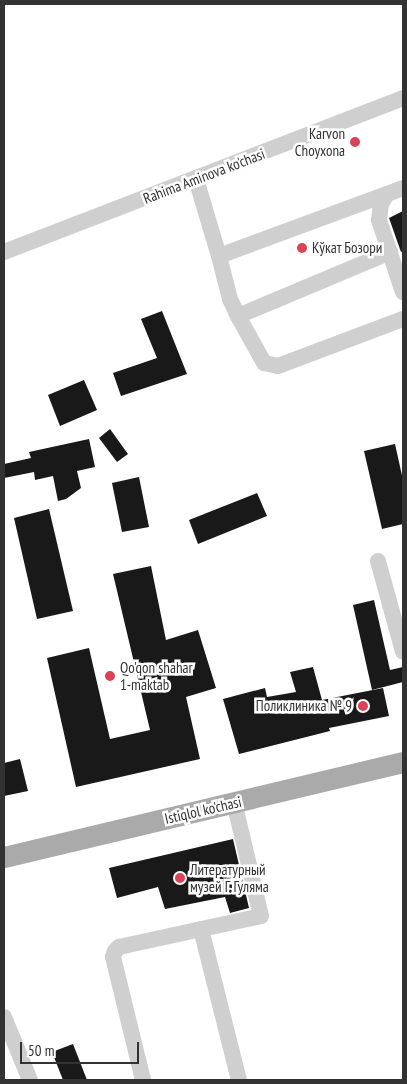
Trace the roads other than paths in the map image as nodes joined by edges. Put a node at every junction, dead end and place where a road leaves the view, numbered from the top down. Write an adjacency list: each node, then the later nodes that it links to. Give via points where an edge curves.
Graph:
1 (403, 98): 2 (street, Rahima Aminova ko'chasi)
2 (196, 179): 5 (street, Rahima Aminova ko'chasi); 7 (street)
3 (403, 188): 4 (street)
4 (387, 194): 6 (street, via 381,204 379,220); 7 (street)
5 (4, 252)
6 (390, 252): 8 (street); 9 (street)
7 (219, 256): 9 (street)
8 (403, 292)
9 (238, 316): 10 (street, via 264,363 278,366)
10 (403, 319)
11 (378, 561): 12 (street)
12 (403, 652)
13 (403, 762): 14 (main road, Istiqlol ko'chasi)
14 (234, 802): 15 (main road, Istiqlol ko'chasi); 16 (street, via 262,916)
15 (4, 857)
16 (200, 929): 19 (street, via 119,947 115,951 113,957); 20 (street)
17 (4, 1016): 18 (street)
18 (30, 1080)
19 (143, 1080)
20 (239, 1080)

